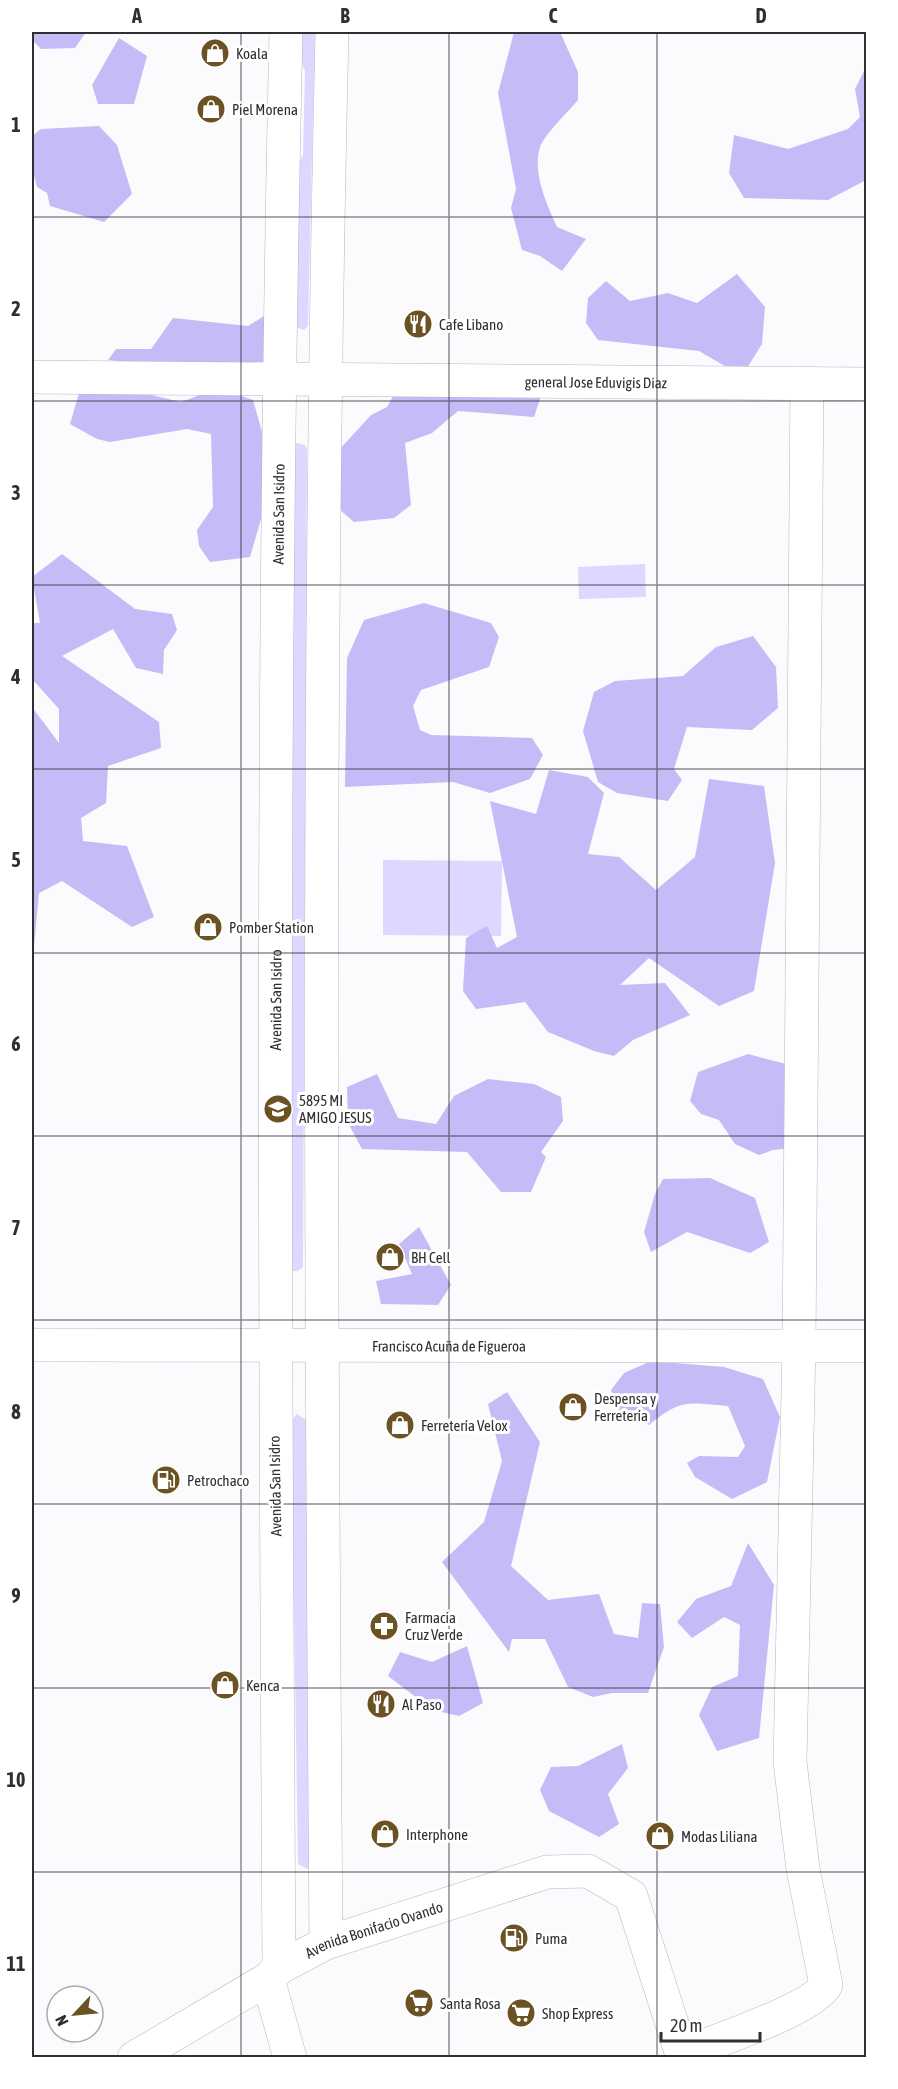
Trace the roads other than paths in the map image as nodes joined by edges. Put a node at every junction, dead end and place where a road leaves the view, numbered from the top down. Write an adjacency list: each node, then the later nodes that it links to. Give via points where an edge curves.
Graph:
1 (286, 32): 4 (main road, Avenida San Isidro)
2 (332, 32): 5 (main road)
3 (32, 377): 4 (main road)
4 (278, 379): 5 (main road, general Jose Eduvigis Diaz); 8 (main road, Avenida San Isidro)
5 (324, 381): 6 (main road, general Jose Eduvigis Diaz); 9 (main road)
6 (807, 383): 7 (main road, general Jose Eduvigis Diaz); 11 (main road)
7 (867, 384)
8 (274, 1344): 9 (main road, Francisco Acuña de Figueroa); 10 (main road, Francisco Acuña de Figueroa); 14 (main road, Avenida San Isidro)
9 (321, 1344): 11 (main road, Francisco Acuña de Figueroa); 13 (main road)
10 (32, 1345)
11 (799, 1345): 12 (main road, Francisco Acuña de Figueroa); 15 (main road, via 790,1762 802,1869 826,1985 816,1997 789,2011)
12 (867, 1346)
13 (326, 1943): 14 (main road, Avenida Bonifacio Ovando); 15 (main road, Avenida Bonifacio Ovando, via 547,1872 588,1871 631,1896)
14 (274, 1973): 16 (main road, Avenida Bonifacio Ovando); 17 (main road, Avenida San Isidro)
15 (682, 2056)
16 (134, 2058)
17 (290, 2058)

